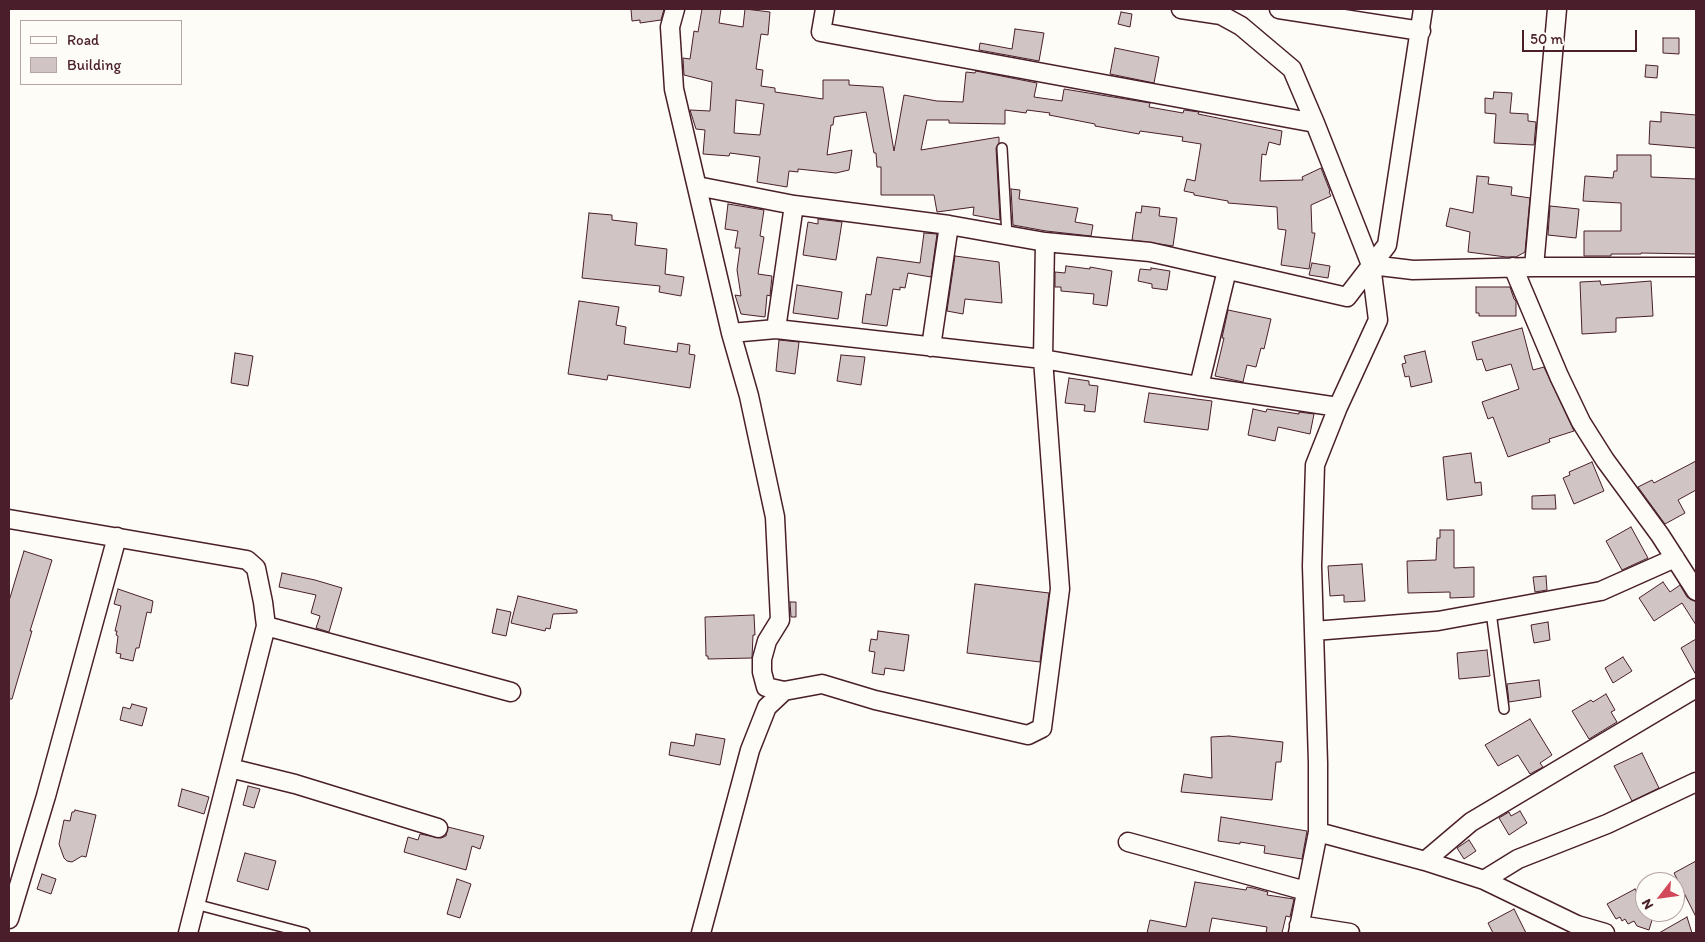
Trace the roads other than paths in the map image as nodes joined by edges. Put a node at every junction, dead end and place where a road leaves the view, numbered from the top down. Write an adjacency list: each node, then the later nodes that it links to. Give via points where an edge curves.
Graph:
1 (675, 9): 11 (street, via 670,27 674,89)
2 (825, 9): 9 (street, via 821,32)
3 (1181, 9): 7 (street)
4 (1279, 9): 8 (street)
5 (1423, 9): 8 (street)
6 (1557, 9): 17 (street)
7 (1224, 11): 9 (street, via 1292,69)
8 (1421, 31): 16 (street, via 1387,245)
9 (1315, 123): 16 (street)
10 (1002, 148): 14 (lane)
11 (697, 186): 12 (street); 22 (street)
12 (794, 205): 13 (street); 21 (street)
13 (949, 225): 14 (street); 23 (street)
14 (1008, 236): 15 (street)
15 (1045, 242): 20 (street, via 1150,252); 24 (street)
16 (1371, 266): 19 (street, via 1413,270); 20 (street, via 1348,297); 26 (street, via 1378,320)
17 (1534, 267): 18 (street); 19 (street)
18 (1696, 267)
19 (1513, 268): 29 (street, via 1581,422)
20 (1227, 270): 25 (street)
21 (776, 330): 22 (street); 23 (street)
22 (731, 333): 35 (street, via 775,516 780,620 766,641 762,672 766,687)
23 (931, 348): 24 (street)
24 (1042, 359): 25 (street); 35 (street, via 1060,589 1042,728 1028,735 875,700 822,684)
25 (1199, 386): 26 (street)
26 (1338, 407): 33 (street, via 1315,465)
27 (9, 519): 28 (street)
28 (118, 538): 32 (street, via 247,560 256,568); 47 (street)
29 (1675, 558): 30 (street); 31 (street, via 1601,591)
30 (1696, 591)
31 (1491, 612): 33 (street, via 1438,621); 37 (lane)
32 (266, 626): 36 (street); 38 (street)
33 (1314, 631): 41 (street)
34 (1696, 688): 43 (street, via 1471,822)
35 (784, 691): 51 (street, via 767,708 750,750)
36 (511, 692)
37 (1504, 709)
38 (230, 768): 40 (street, via 295,784); 46 (street)
39 (1696, 782): 44 (street, via 1607,824 1518,859)
40 (438, 828)
41 (1318, 832): 43 (street); 45 (street)
42 (1128, 842): 45 (street)
43 (1425, 861): 44 (street)
44 (1484, 880): 53 (street, via 1577,925)
45 (1306, 891): 48 (street)
46 (195, 904): 49 (street); 50 (lane)
47 (9, 919)
48 (1298, 929): 52 (street)
49 (188, 933)
50 (305, 933)
51 (701, 933)
52 (1350, 933)
53 (1605, 933)

